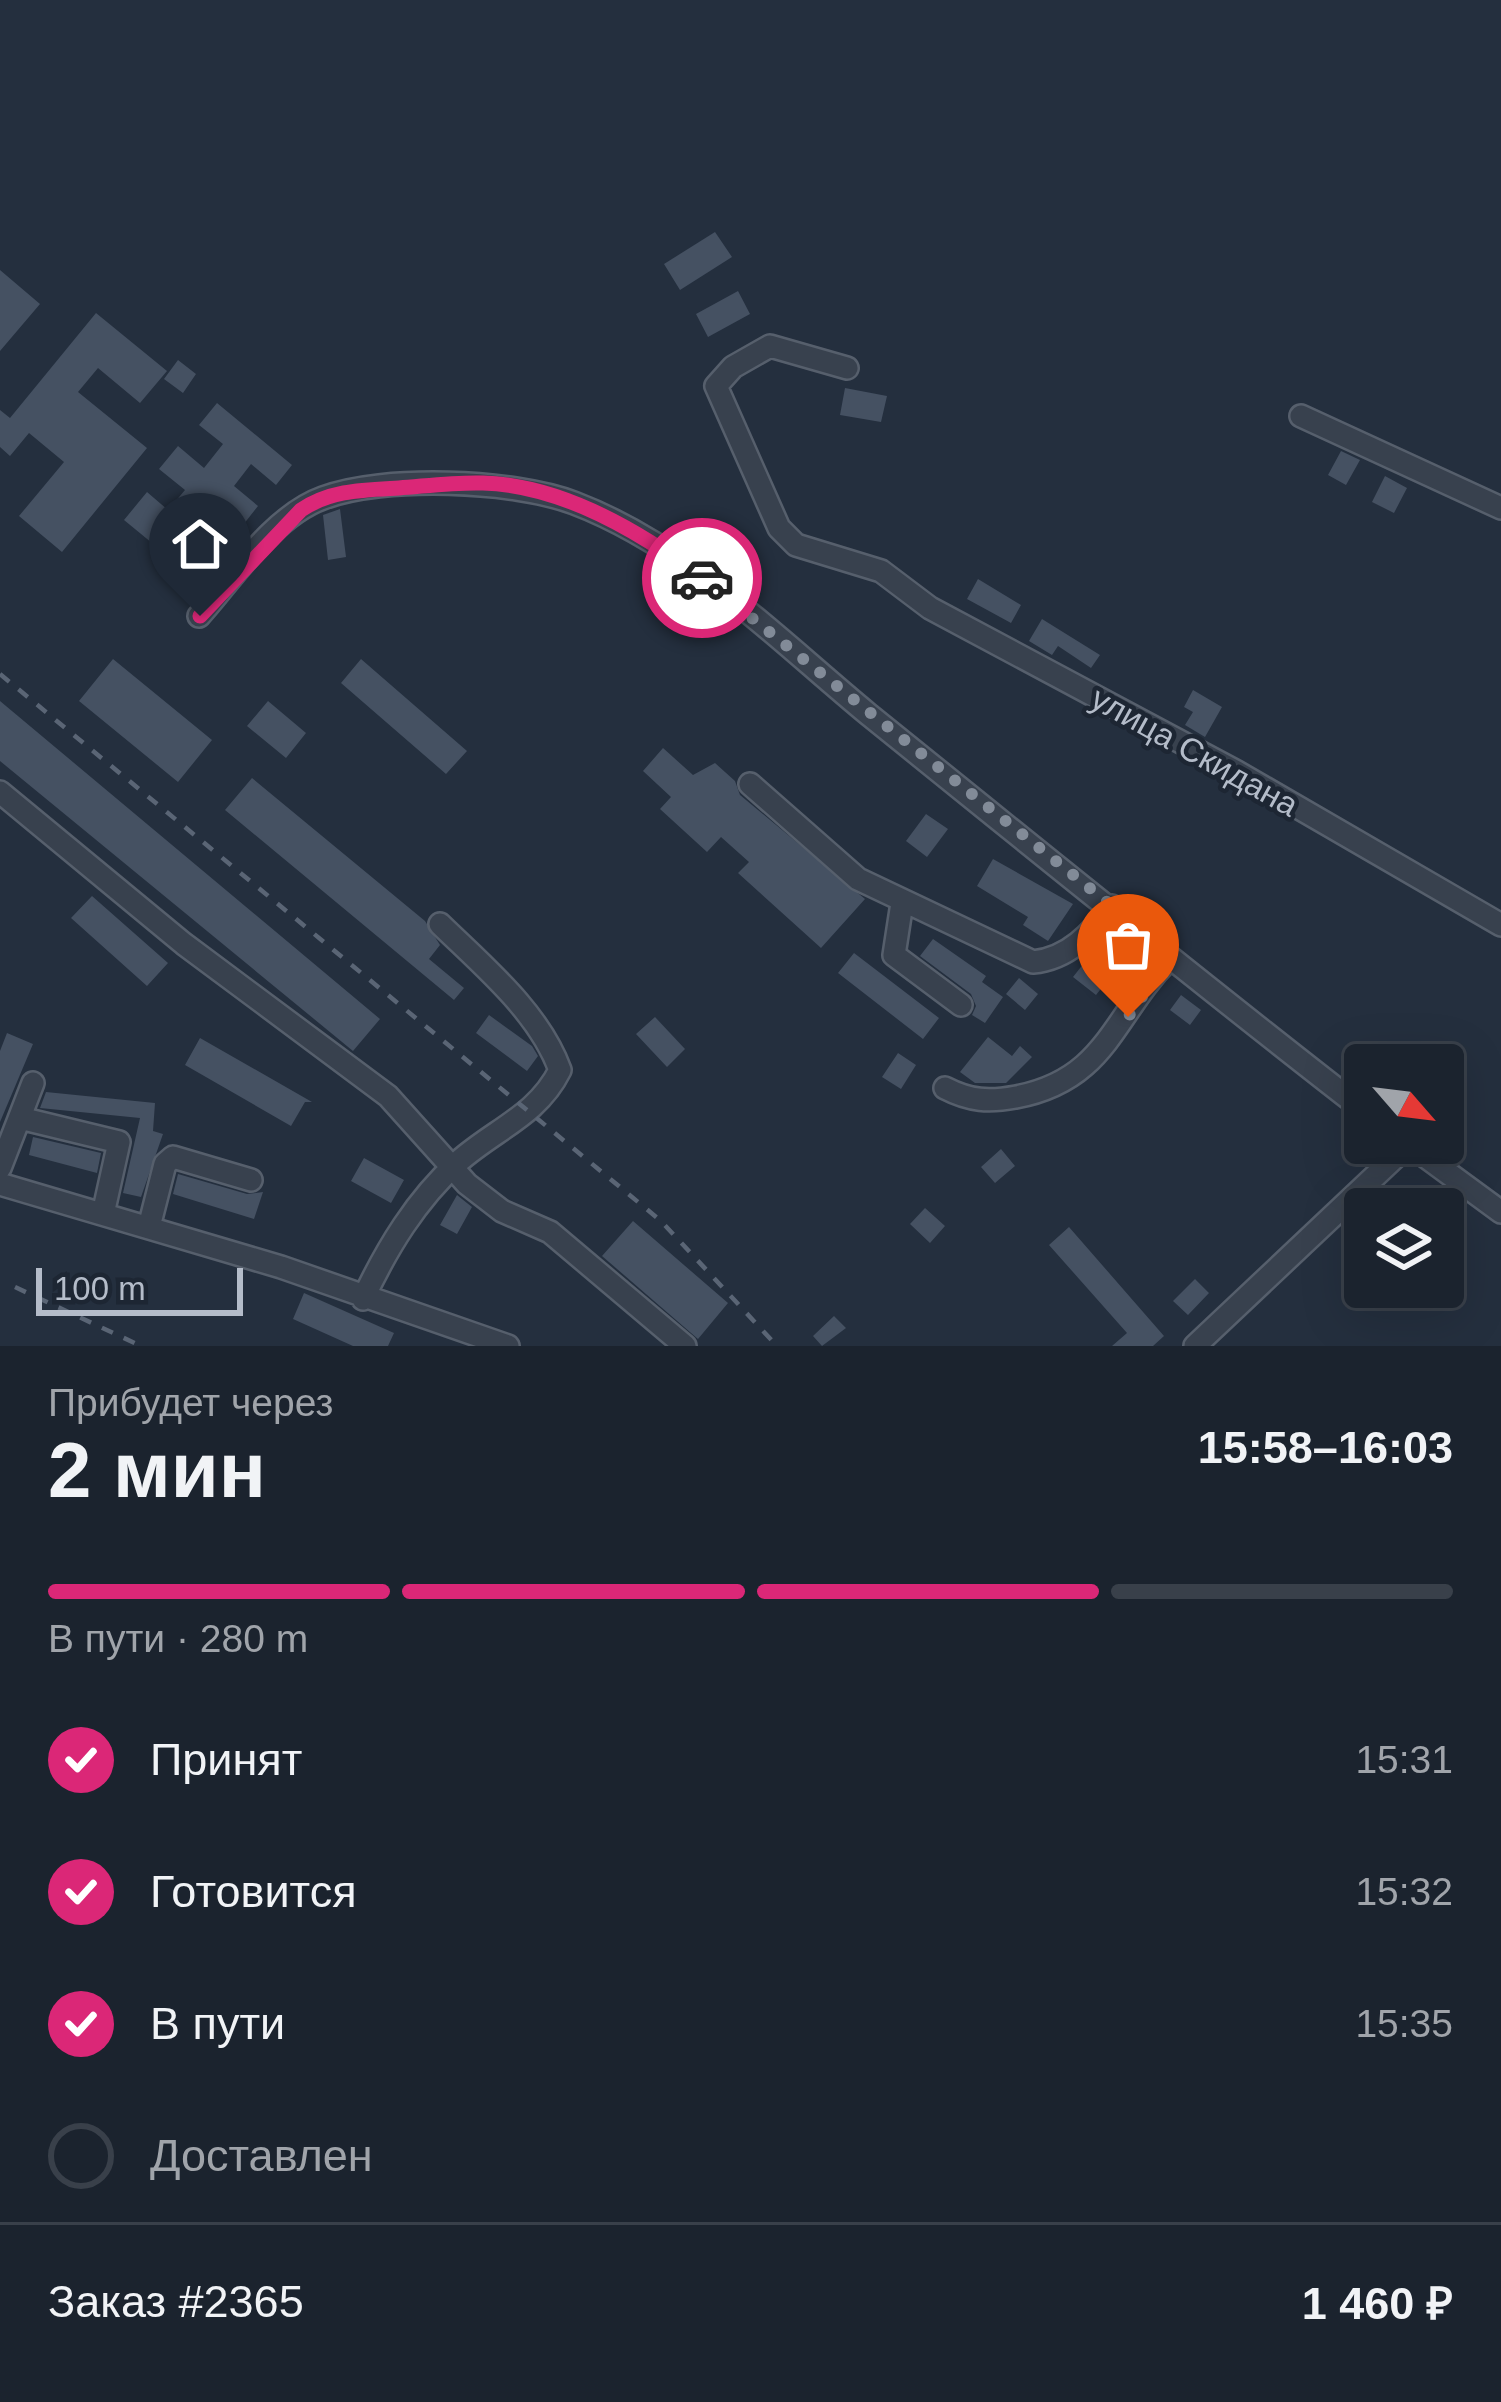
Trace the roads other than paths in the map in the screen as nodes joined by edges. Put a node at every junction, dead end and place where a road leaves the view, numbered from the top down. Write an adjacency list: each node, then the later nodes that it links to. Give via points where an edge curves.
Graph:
1 (848, 368): 10 (street, улица Скидана, via 770,346 720,378 717,395 779,528 796,544 880,571 930,608 1238,772)
2 (1301, 416): 3 (street)
3 (1501, 508)
4 (200, 616): 8 (street, via 278,529 338,493 487,483 574,502 664,549)
5 (750, 784): 7 (street, via 858,879)
6 (0, 792): 19 (street, via 184,944 388,1096)
7 (902, 903): 8 (street, via 1033,962 1079,943); 12 (street, via 894,955)
8 (1112, 906): 11 (street)
9 (440, 924): 19 (street, via 506,989 560,1070 531,1112)
10 (1501, 925)
11 (1168, 959): 14 (street, via 1100,1052 1070,1078 986,1102); 15 (street)
12 (961, 1005)
13 (33, 1083): 16 (street)
14 (945, 1088)
15 (1344, 1095)
16 (20, 1118): 20 (street); 24 (street, via 119,1142)
17 (1387, 1164): 29 (street)
18 (1435, 1164): 23 (street)
19 (454, 1166): 26 (street, via 398,1233); 28 (street, via 502,1211 550,1232)
20 (0, 1168)
21 (251, 1180): 25 (street, via 173,1156)
22 (0, 1184): 24 (street)
23 (1501, 1212)
24 (103, 1214): 25 (street)
25 (149, 1227): 26 (street)
26 (363, 1299): 27 (street)
27 (508, 1346)
28 (685, 1346)
29 (1195, 1346)

